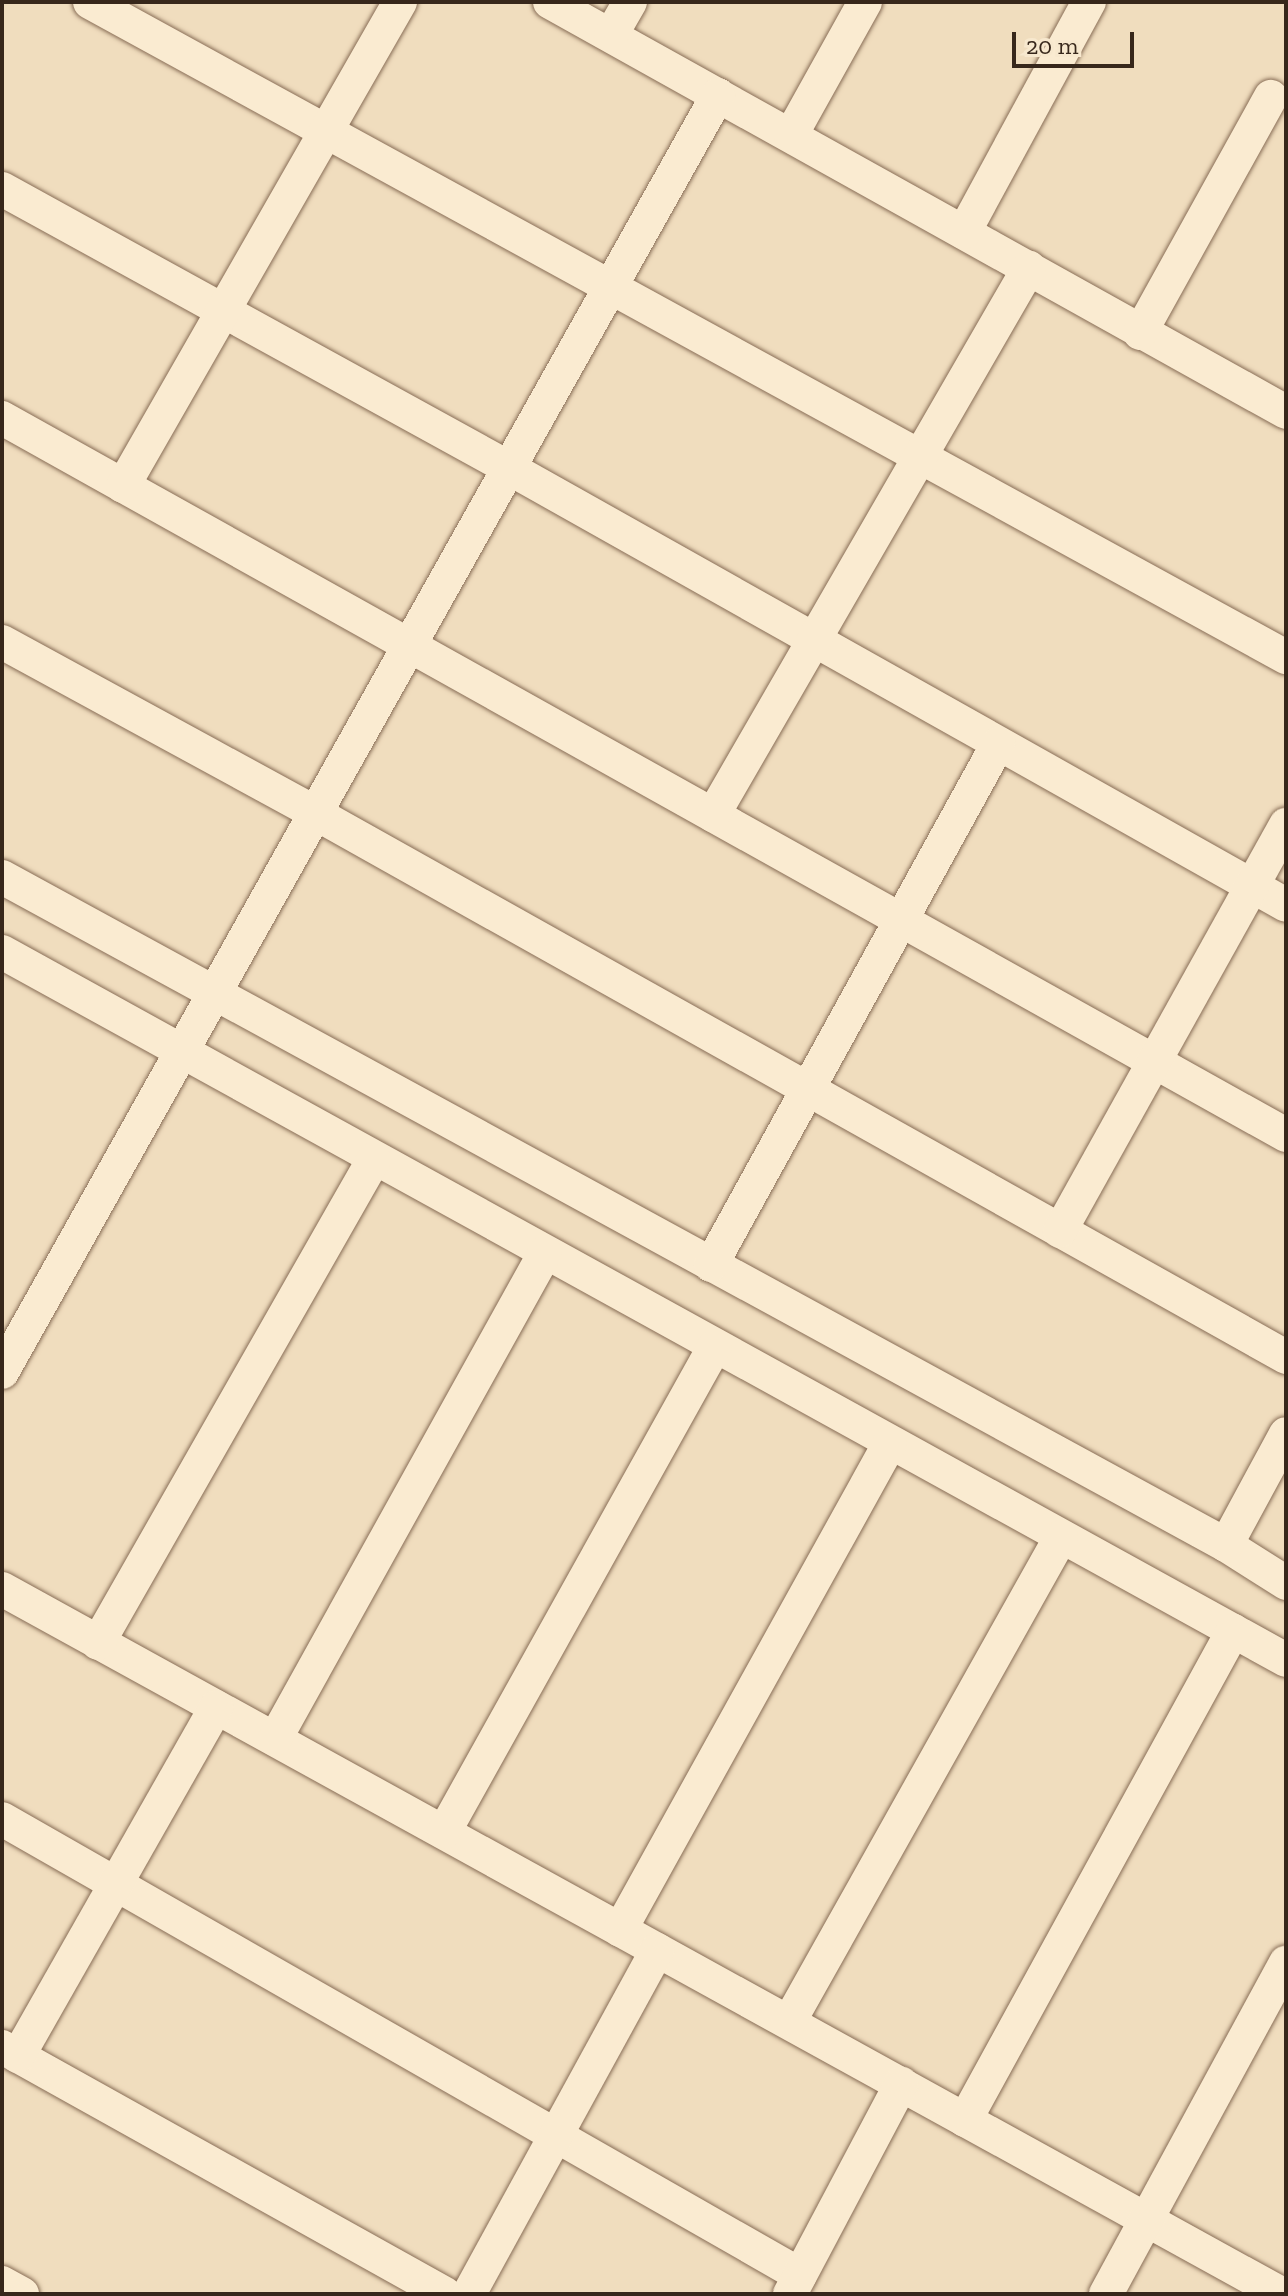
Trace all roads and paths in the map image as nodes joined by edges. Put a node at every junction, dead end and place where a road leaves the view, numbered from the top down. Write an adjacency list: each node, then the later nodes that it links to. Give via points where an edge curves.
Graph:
1 (90, 2): 10 (street)
2 (400, 2): 10 (street)
3 (550, 2): 7 (street)
4 (630, 2): 7 (street)
5 (865, 2): 11 (street)
6 (1089, 2): 13 (street)
7 (611, 35): 8 (street)
8 (718, 95): 11 (street); 15 (street)
9 (1271, 97): 17 (street)
10 (325, 131): 15 (street); 16 (street)
11 (791, 135): 13 (street)
12 (2, 189): 16 (street)
13 (964, 232): 14 (street)
14 (1029, 268): 17 (street); 20 (street)
15 (610, 287): 20 (street); 21 (street)
16 (221, 309): 21 (street); 22 (street)
17 (1140, 333): 18 (street)
18 (1286, 412)
19 (2, 418): 22 (street)
20 (920, 457): 23 (street); 26 (street)
21 (509, 468): 23 (street); 25 (street)
22 (123, 486): 25 (street)
23 (814, 640): 27 (street); 29 (street)
24 (2, 642): 28 (street)
25 (410, 644): 28 (street); 29 (street)
26 (1286, 657)
27 (998, 744): 32 (street); 34 (street)
28 (315, 813): 36 (street); 39 (street)
29 (713, 815): 34 (street)
30 (1286, 825): 32 (street)
31 (2, 877): 36 (street)
32 (1252, 886): 33 (street); 38 (street)
33 (1286, 905)
34 (901, 920): 38 (street); 39 (street)
35 (2, 952): 37 (street)
36 (213, 994): 37 (street); 44 (street)
37 (181, 1053): 41 (street); 47 (street)
38 (1154, 1061): 40 (street); 42 (street)
39 (808, 1089): 42 (street); 44 (street)
40 (1286, 1135)
41 (374, 1159): 43 (street); 55 (street)
42 (1060, 1231): 46 (street)
43 (545, 1253): 45 (street); 58 (street)
44 (711, 1265): 51 (street)
45 (715, 1346): 49 (street); 60 (street)
46 (1286, 1357)
47 (2, 1372)
48 (1286, 1434): 51 (street)
49 (890, 1443): 50 (street); 62 (street)
50 (1061, 1537): 54 (street); 65 (street)
51 (1226, 1545): 52 (street)
52 (1286, 1583)
53 (2, 1589): 55 (street)
54 (1233, 1631): 56 (street); 68 (street)
55 (98, 1643): 57 (street)
56 (1286, 1660)
57 (216, 1707): 58 (street); 61 (street)
58 (275, 1739): 60 (street)
59 (2, 1819): 61 (street)
60 (444, 1832): 62 (street)
61 (118, 1883): 66 (street); 69 (street)
62 (620, 1930): 63 (street)
63 (657, 1950): 65 (street); 69 (street)
64 (1286, 1963): 70 (street)
65 (789, 2022): 67 (street)
66 (10, 2052): 74 (street)
67 (901, 2084): 68 (street); 72 (street)
68 (965, 2120): 70 (street)
69 (555, 2137): 72 (street); 75 (street)
70 (1147, 2220): 76 (street); 77 (street)
71 (2, 2283): 73 (street)
72 (795, 2284)
73 (22, 2294)
74 (445, 2294)
75 (469, 2294)
76 (1106, 2294)
77 (1281, 2294)

